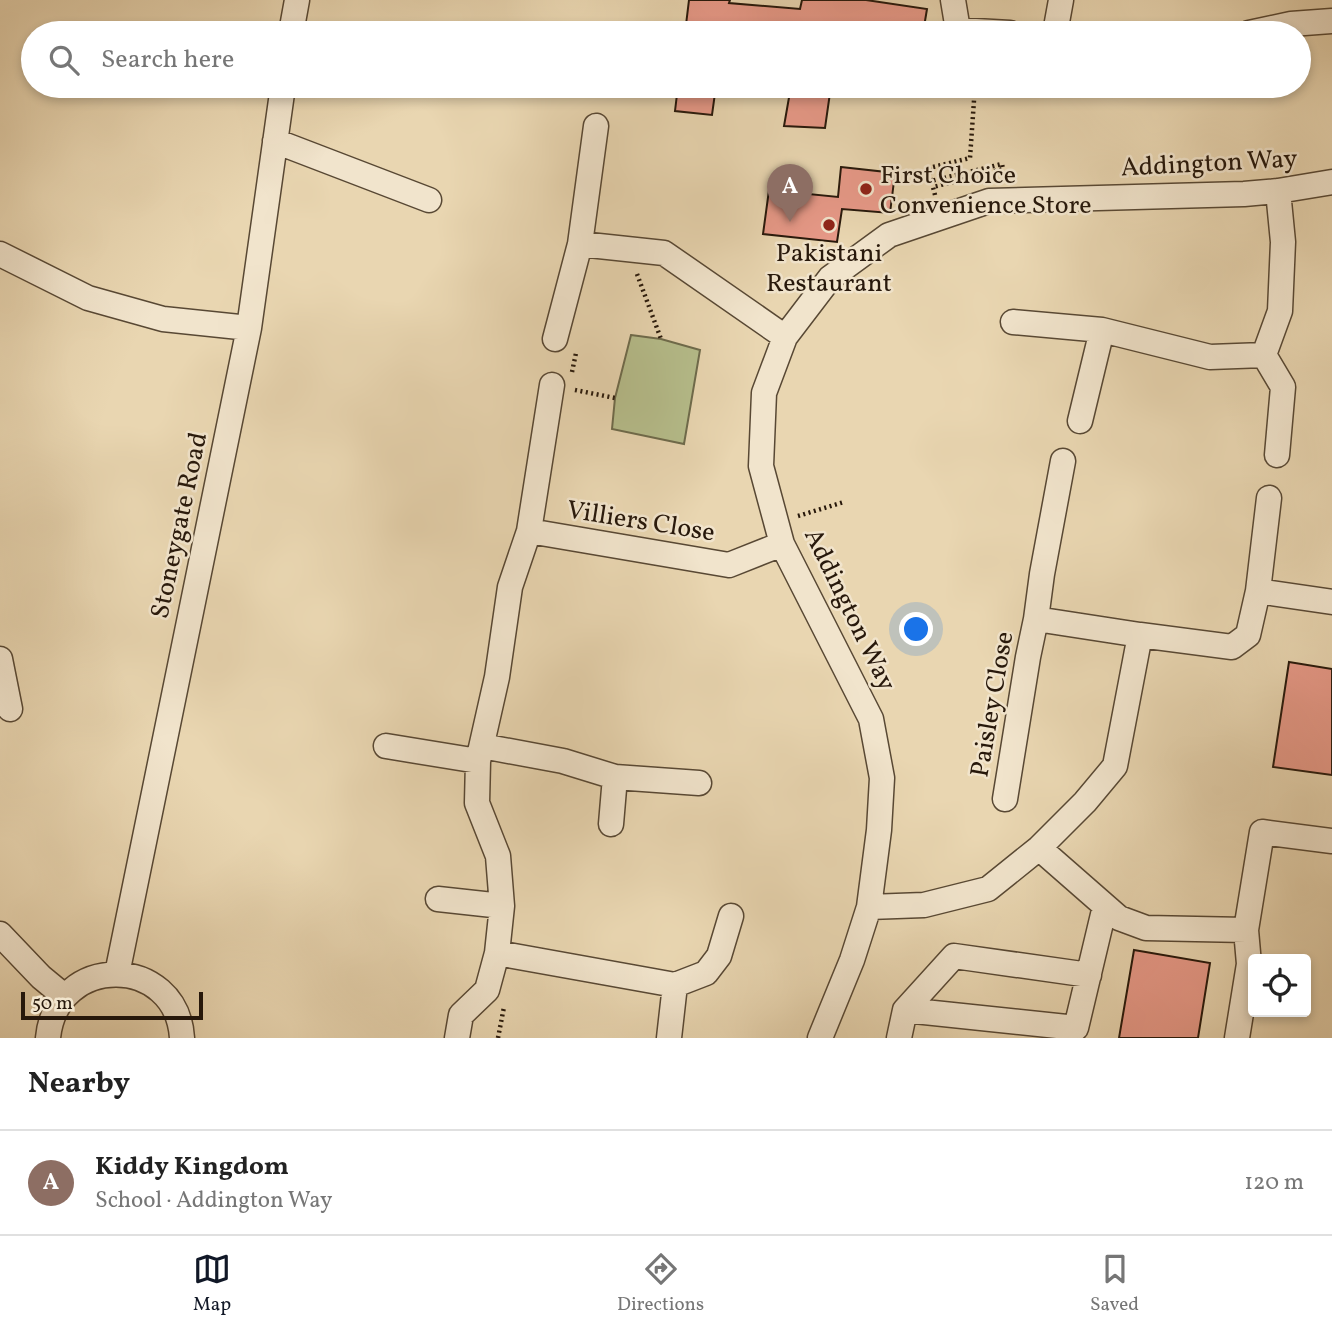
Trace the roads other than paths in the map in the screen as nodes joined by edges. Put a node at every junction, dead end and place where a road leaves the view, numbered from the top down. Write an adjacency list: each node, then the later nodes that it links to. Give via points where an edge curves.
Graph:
1 (297, 0): 4 (street)
2 (953, 0): 5 (street)
3 (1061, 0): 6 (street)
4 (293, 21)
5 (956, 21)
6 (1057, 21)
7 (1332, 21): 8 (street)
8 (1311, 23)
9 (281, 98): 11 (street, Stoneygate Road)
10 (596, 126): 15 (street)
11 (275, 141): 14 (street); 18 (street, Stoneygate Road)
12 (1332, 182): 13 (street, Addington Way)
13 (1278, 191): 20 (street, Addington Way, via 989,201 889,235 809,289); 22 (street, via 1283,242 1280,311)
14 (429, 200)
15 (580, 244): 20 (street, via 664,253); 21 (street)
16 (0, 254): 18 (street, via 88,298 163,319)
17 (1013, 322): 19 (street)
18 (249, 328): 52 (street, Stoneygate Road)
19 (1102, 330): 22 (street, via 1210,357); 24 (street)
20 (785, 337): 29 (street, Addington Way, via 764,393 761,466)
21 (555, 339)
22 (1264, 355): 25 (street, via 1283,387)
23 (561, 387): 28 (street, Villiers Close)
24 (1080, 421)
25 (1277, 455)
26 (1063, 461): 32 (street, Paisley Close)
27 (1269, 498): 30 (street, Paisley Close)
28 (529, 531): 29 (street, Villiers Close, via 729,565); 37 (street, Villiers Close, via 510,587)
29 (779, 533): 47 (street, Addington Way, via 872,719 882,778)
30 (1258, 591): 31 (street); 33 (street, Paisley Close, via 1248,635 1232,647)
31 (1332, 602)
32 (1036, 619): 33 (street, Paisley Close); 40 (street, Paisley Close)
33 (1140, 635): 43 (street, via 1115,765)
34 (0, 659): 35 (street)
35 (10, 709)
36 (386, 746): 37 (street)
37 (480, 754): 38 (street, via 563,761); 45 (street, Villiers Close, via 477,803 498,856)
38 (615, 777): 39 (street); 41 (street)
39 (699, 783)
40 (1005, 799)
41 (611, 824)
42 (1332, 841): 49 (street, via 1262,832)
43 (1040, 848): 46 (street); 47 (street, via 988,889 924,905)
44 (438, 899): 45 (street)
45 (502, 906): 51 (street, Villiers Close)
46 (1105, 906): 49 (street, via 1119,918 1146,928); 53 (street)
47 (869, 907): 61 (street, Addington Way)
48 (731, 916): 54 (street, via 719,956 706,973)
49 (1246, 930): 63 (street, via 1250,964)
50 (0, 934): 55 (street)
51 (497, 953): 54 (street); 60 (street, Villiers Close, via 487,990 461,1016)
52 (117, 974): 55 (street, via 98,976); 59 (street, via 139,978 158,989 173,1005)
53 (1089, 975): 56 (street, via 954,956); 56 (street, via 1076,1028)
54 (675, 985): 57 (street)
55 (64, 996): 58 (street)
56 (905, 1010): 62 (street)
57 (670, 1029)
58 (48, 1038)
59 (182, 1038)
60 (457, 1038)
61 (820, 1038)
62 (899, 1038)
63 (1237, 1038)

